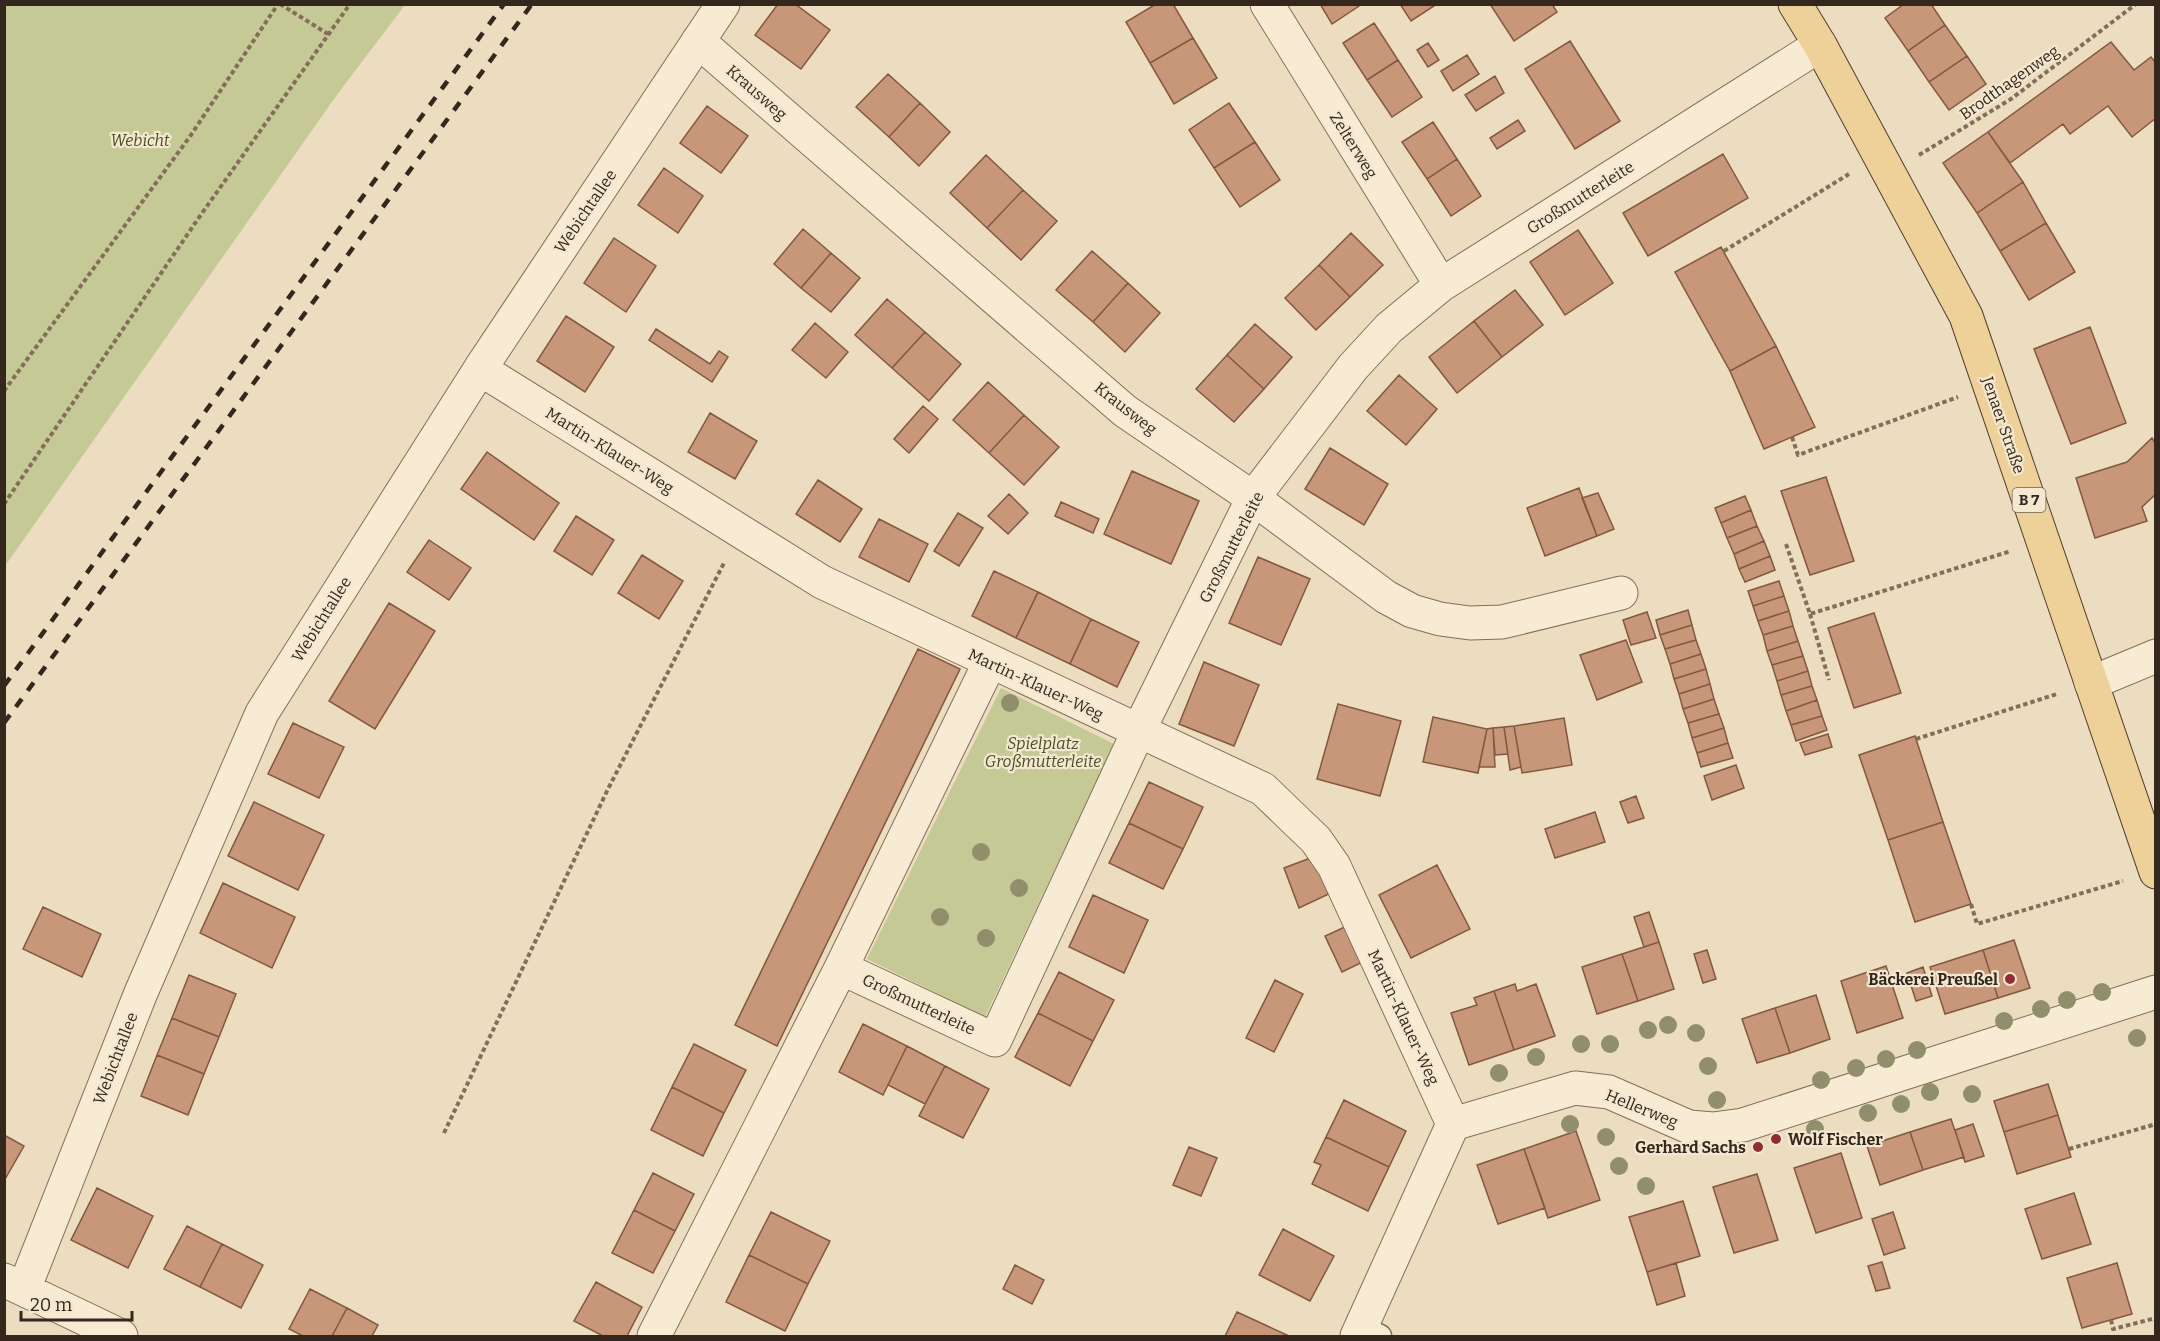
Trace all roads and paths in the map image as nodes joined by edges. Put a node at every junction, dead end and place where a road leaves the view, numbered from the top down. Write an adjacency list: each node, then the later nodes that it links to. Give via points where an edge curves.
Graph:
1 (279, 4): 7 (path); 15 (path, via 191,135)
2 (350, 4): 7 (path)
3 (723, 4): 8 (street, Webichtallee)
4 (1267, 4): 12 (street, Zelterweg)
5 (1795, 4): 9 (main road, Jenaer Straße / B 7)
6 (2136, 4): 10 (path, Brodthagenweg, via 2012,99)
7 (328, 34): 18 (path)
8 (698, 41): 13 (street, Webichtallee); 17 (street, Krausweg, via 1125,411)
9 (1820, 45): 10 (main road, Jenaer Straße / B 7); 12 (street, Großmutterleite)
10 (1885, 164): 11 (path, Brodthagenweg); 14 (main road, Jenaer Straße / B 7, via 1966,316)
11 (1724, 251)
12 (1441, 285): 17 (street, Großmutterleite, via 1389,328 1353,367)
13 (480, 369): 19 (street, Martin-Klauer-Weg); 38 (street, Webichtallee, via 262,712)
14 (1990, 386): 16 (path, via 1798,455); 20 (main road, Jenaer Straße / B 7)
15 (4, 391)
16 (1792, 436)
17 (1253, 498): 22 (street, Krausweg, via 1386,597 1412,611 1440,619 1470,623 1502,621); 28 (street, Großmutterleite)
18 (4, 504)
19 (740, 531): 25 (street, Martin-Klauer-Weg, via 822,582); 36 (path, via 608,789)
20 (2043, 540): 23 (path); 27 (main road, Jenaer Straße / B 7)
21 (1786, 544): 23 (path)
22 (1621, 593)
23 (1810, 614): 26 (path)
24 (2156, 656): 27 (street)
25 (990, 662): 28 (street, Martin-Klauer-Weg); 32 (street)
26 (1829, 680)
27 (2091, 684): 29 (path); 30 (main road, Jenaer Straße / B 7)
28 (1138, 732): 32 (street, Großmutterleite, via 994,1040); 34 (street, Martin-Klauer-Weg, via 1263,789 1316,840 1334,866)
29 (1916, 740)
30 (2155, 872): 31 (path, via 1977,924)
31 (1971, 904)
32 (841, 968): 43 (street)
33 (2156, 992): 34 (street, Hellerweg, via 1743,1125 1689,1127 1610,1092 1575,1088)
34 (1453, 1124): 41 (street)
35 (2156, 1124): 37 (path)
36 (444, 1133)
37 (2069, 1149)
38 (14, 1284): 42 (street)
39 (2156, 1318): 40 (path, via 2113,1329)
40 (2111, 1320)
41 (1366, 1333)
42 (121, 1336)
43 (654, 1336)

